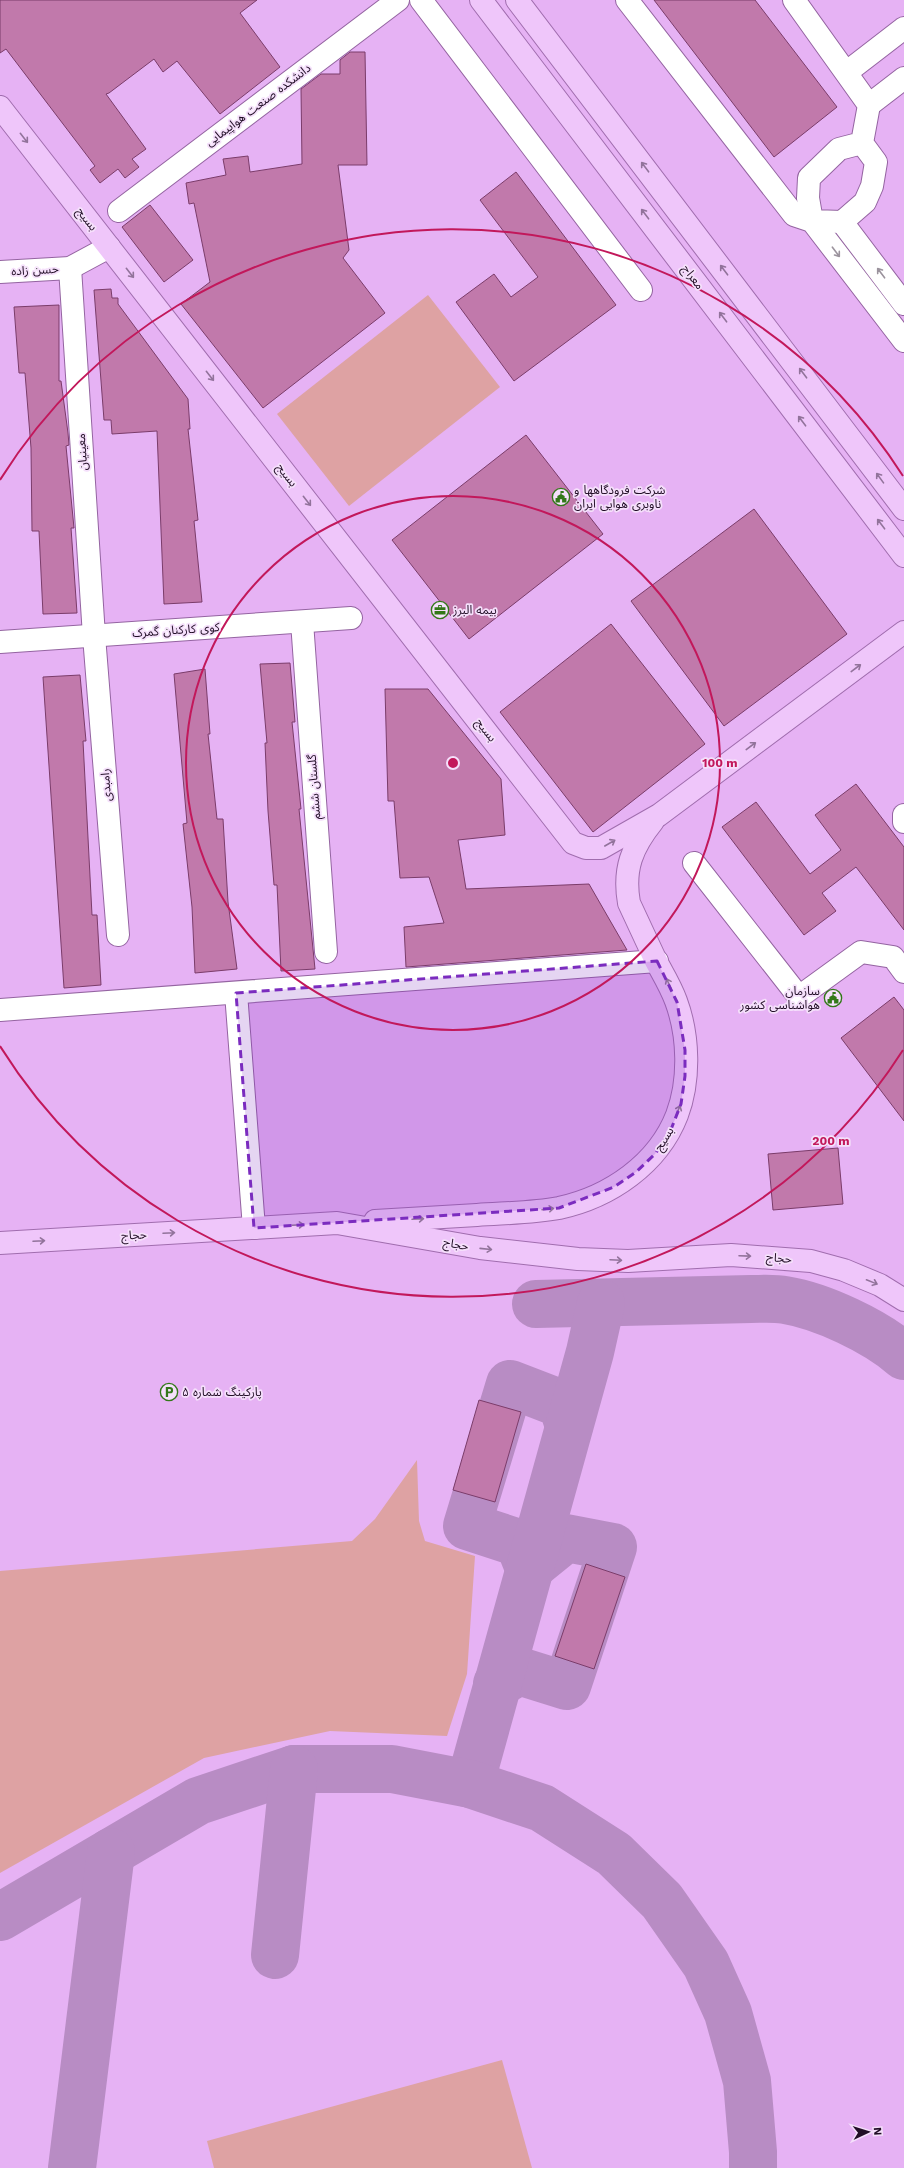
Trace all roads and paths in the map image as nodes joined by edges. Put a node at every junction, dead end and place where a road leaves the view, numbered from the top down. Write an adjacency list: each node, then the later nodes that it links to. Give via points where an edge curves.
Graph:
1 (398, 0): 13 (street, دانشکده صنعت هواپیمایی)
2 (421, 0): 19 (street)
3 (481, 0): 23 (main road, معراج, one-way to 3)
4 (517, 0): 22 (main road, one-way to 4)
5 (627, 0): 14 (street, via 794,215)
6 (794, 0): 8 (street)
7 (904, 28): 8 (street)
8 (846, 72): 10 (street)
9 (904, 78): 10 (street)
10 (869, 105): 12 (street)
11 (0, 107): 16 (main road, بسیج, one-way to 16)
12 (862, 143): 14 (street, via 839,149 808,178); 15 (street, via 876,162 872,186 864,202)
13 (119, 211)
14 (812, 221): 15 (street); 21 (street, one-way to 21)
15 (842, 222): 20 (street, one-way to 15)
16 (109, 247): 17 (street); 29 (main road, بسیج, one-way to 29, via 573,843 586,848 601,848)
17 (70, 268): 18 (street, حسن زاده); 27 (street, معینیان)
18 (0, 272)
19 (641, 290)
20 (904, 304)
21 (904, 341)
22 (904, 509)
23 (904, 556)
24 (351, 618): 25 (street, کوی کارکنان گمرک)
25 (302, 622): 27 (street, کوی کارکنان گمرک); 34 (street, گلستان ششم)
26 (904, 632): 29 (main road, one-way to 26)
27 (94, 636): 28 (street, کوی کارکنان گمرک); 33 (street, رامبدی)
28 (0, 642)
29 (659, 814): 35 (main road, بسیج, via 638,840 627,874 626,889 629,903)
30 (904, 815): 31 (street)
31 (904, 822)
32 (694, 863): 36 (street, via 799,997 862,952 893,958)
33 (118, 935)
34 (326, 952)
35 (657, 961): 37 (street); 39 (main road, بسیج, one-way to 35, via 559,1208 614,1187 636,1172 655,1154 670,1132 681,1104 685,1076 685,1050 677,1002)
36 (904, 972)
37 (236, 993): 38 (street); 40 (street)
38 (0, 1010)
39 (337, 1223): 40 (main road, حجاج, one-way to 39); 42 (main road, حجاج, one-way to 42, via 480,1248 578,1259 628,1261 731,1255 811,1261 844,1270 880,1285)
40 (254, 1228): 41 (main road, حجاج, one-way to 40)
41 (0, 1243)
42 (904, 1300)

